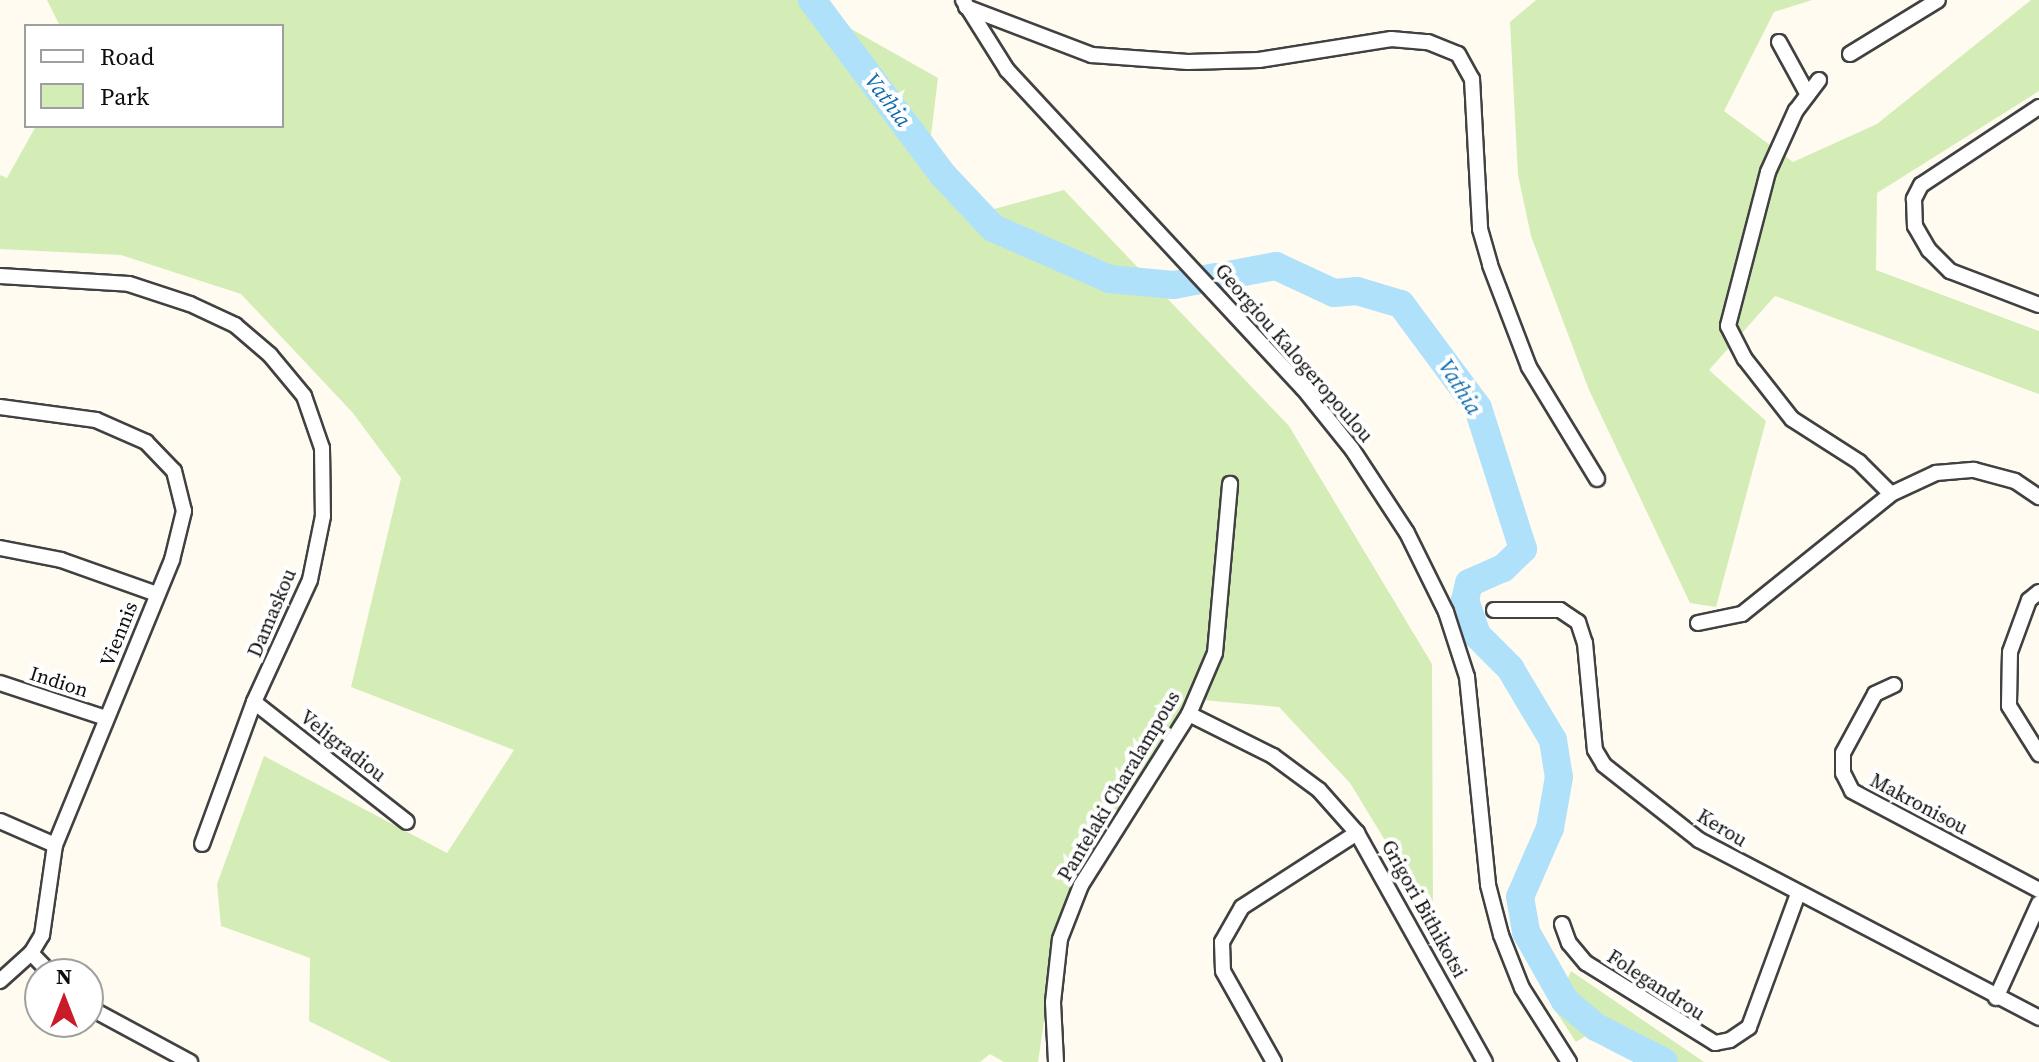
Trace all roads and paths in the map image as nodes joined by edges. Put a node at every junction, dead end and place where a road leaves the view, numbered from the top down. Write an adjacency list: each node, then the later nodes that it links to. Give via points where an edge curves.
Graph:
1 (1938, 0): 4 (street)
2 (964, 4): 11 (street, via 1092,55 1188,62 1259,60 1391,39 1428,42 1458,54 1472,79 1480,229 1490,265 1529,367); 45 (street, Georgiou Kalogeropoulou, via 1007,70 1212,287 1352,449 1407,533 1446,612 1476,726 1488,885 1501,935 1522,988)
3 (1779, 42): 6 (street)
4 (1850, 54)
5 (1819, 80): 6 (street)
6 (1808, 95): 13 (street, via 1768,172 1728,326 1745,359 1792,419 1859,462)
7 (2039, 107): 9 (street, via 1921,185 1914,199 1915,226 1950,271)
8 (0, 276): 22 (street, Damaskou, via 129,284 190,304 235,325 270,355 304,396 322,448 323,516 310,580)
9 (2039, 305)
10 (0, 407): 17 (street, Viennis, via 96,420 146,442 174,471 184,511)
11 (1597, 479)
12 (1230, 484): 23 (street, Pantelaki Charalampous, via 1215,653)
13 (1891, 494): 14 (street, via 1936,473 1974,470 2015,481); 19 (street, via 1742,614)
14 (2039, 497)
15 (0, 548): 17 (street, via 61,560)
16 (2039, 592): 25 (street, via 2029,600 2010,652 2009,706)
17 (157, 594): 24 (street, Viennis)
18 (1494, 610): 32 (street, Kerou, via 1560,610 1578,622 1585,643 1595,750 1604,765 1699,840)
19 (1698, 623)
20 (0, 683): 24 (street, Indion)
21 (1894, 685): 31 (street, Makronisou, via 1875,694 1843,753 1843,773 1852,791)
22 (254, 702): 27 (street, Veligradiou); 29 (street, Damaskou)
23 (1189, 714): 28 (street, Grigori Bithikotsi, via 1273,756 1319,790); 42 (street, Pantelaki Charalampous, via 1081,885 1060,939 1053,1002)
24 (106, 718): 30 (street, Viennis)
25 (2039, 754)
26 (0, 821): 30 (street)
27 (407, 822)
28 (1357, 833): 43 (street, via 1242,907 1222,942 1223,971); 44 (street, Grigori Bithikotsi)
29 (202, 844)
30 (55, 845): 35 (street, Viennis, via 42,935)
31 (2039, 890)
32 (1798, 894): 34 (street, Folegandrou, via 1749,1027 1715,1043 1586,963); 38 (street, Kerou)
33 (2039, 903): 38 (street)
34 (1562, 924)
35 (31, 953): 36 (street); 37 (street, Viennis)
36 (36, 958)
37 (0, 981)
38 (1996, 998): 40 (street, Kerou)
39 (104, 1016): 41 (street)
40 (2039, 1018)
41 (190, 1062)
42 (1056, 1062)
43 (1274, 1062)
44 (1485, 1062)
45 (1569, 1062)

